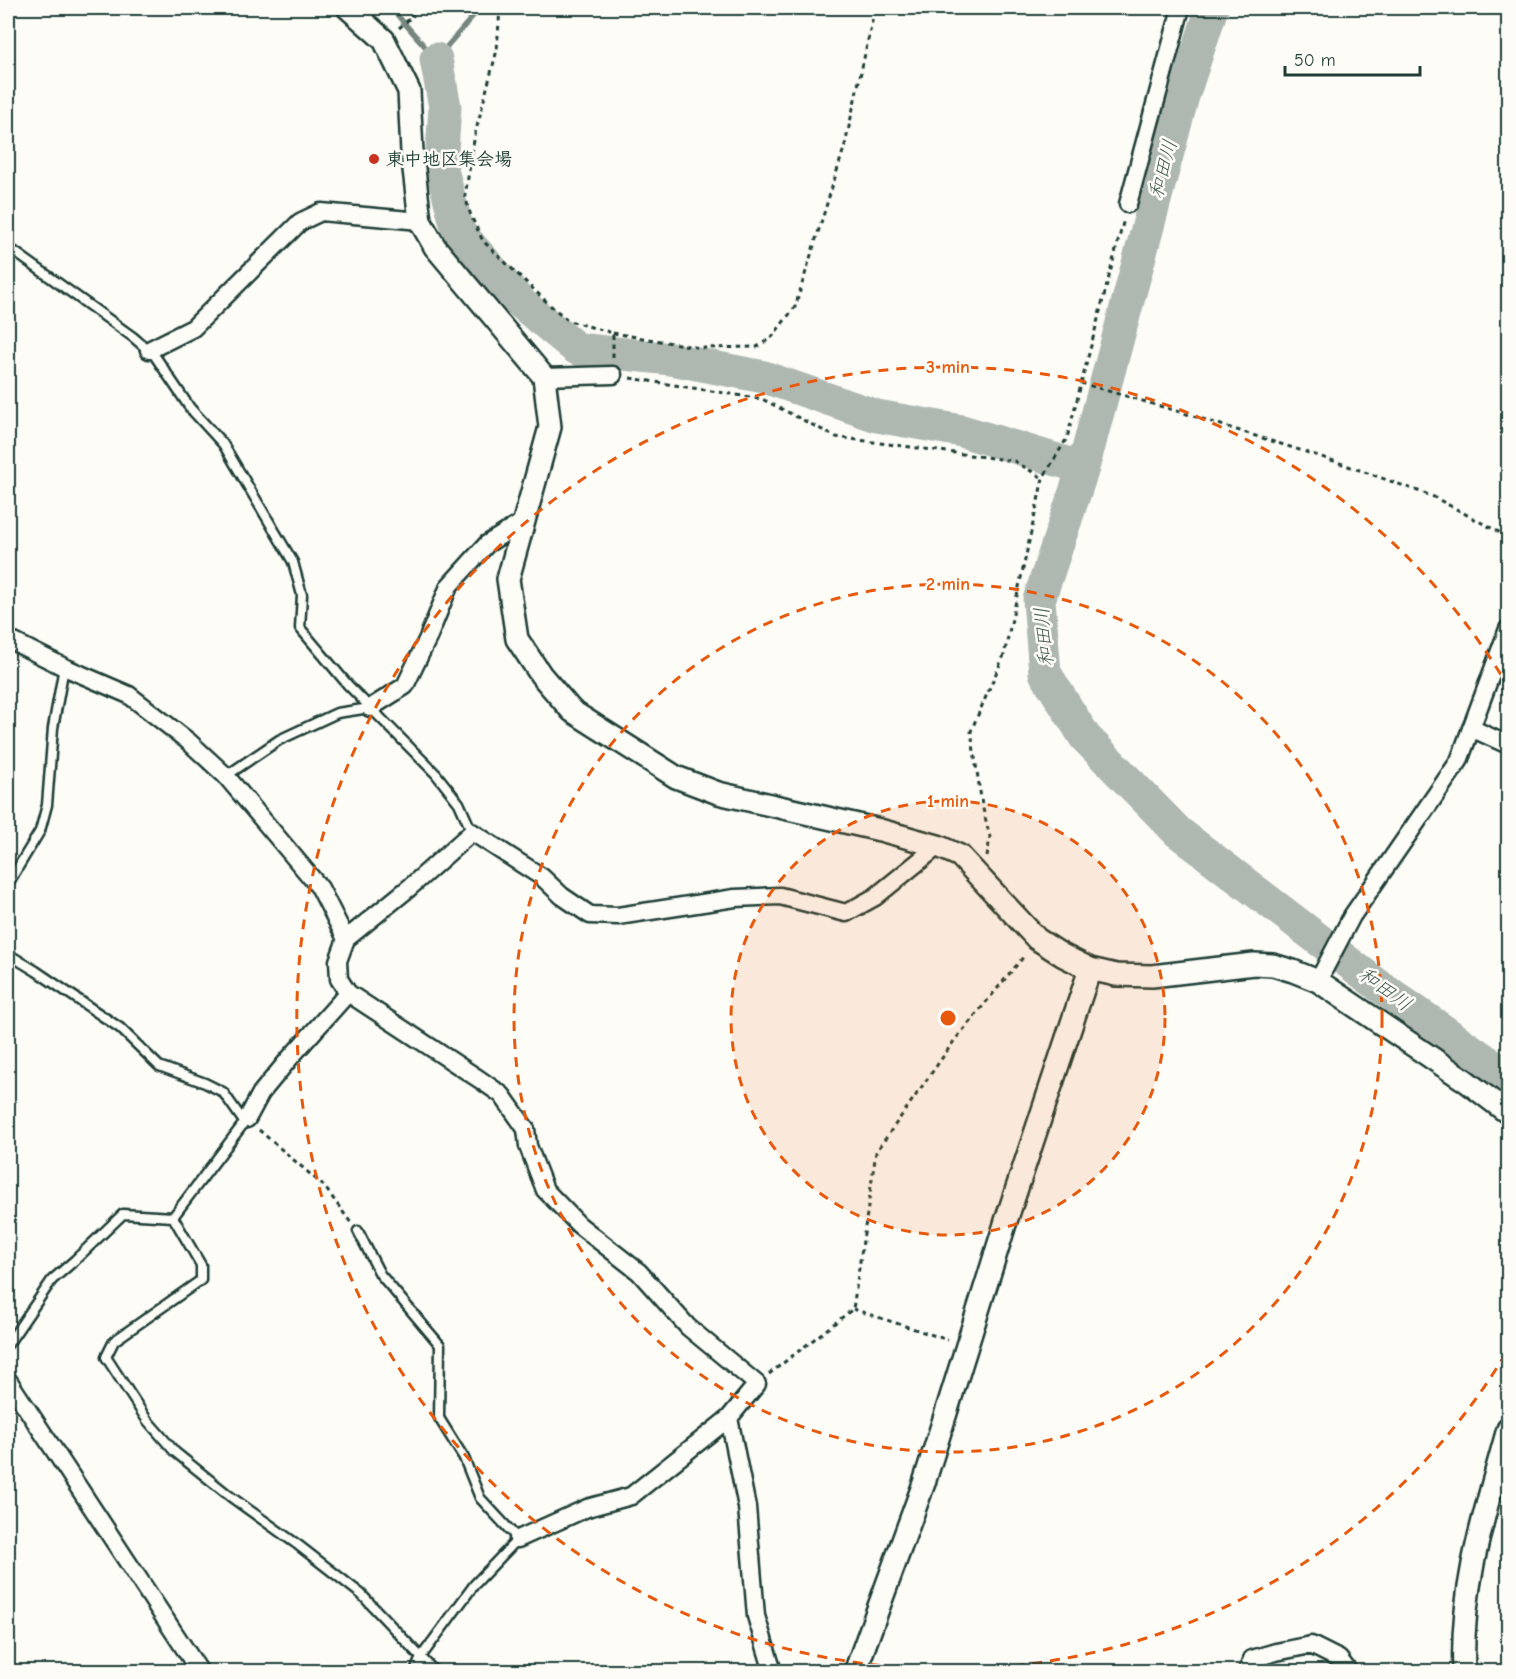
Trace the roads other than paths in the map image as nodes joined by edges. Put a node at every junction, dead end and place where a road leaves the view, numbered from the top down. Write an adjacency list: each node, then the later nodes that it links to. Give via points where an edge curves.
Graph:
1 (348, 8): 4 (street, via 384,40 409,91)
2 (1181, 8): 3 (street)
3 (1128, 204)
4 (420, 221): 6 (street, via 321,212 300,222 193,328); 8 (street, via 435,247)
5 (8, 247): 6 (lane)
6 (149, 350): 13 (lane, via 190,408 223,444 293,562 302,596 300,628)
7 (613, 375): 8 (street)
8 (544, 377): 9 (street, via 550,427)
9 (524, 521): 13 (street, via 487,544 449,586 405,686); 18 (street, via 508,579 517,639 540,675 572,711 676,777 718,793)
10 (1509, 629): 14 (street)
11 (8, 639): 12 (street)
12 (64, 667): 16 (street, via 129,695); 19 (lane, via 53,728 47,805 40,831)
13 (370, 708): 16 (lane, via 337,713 279,740); 17 (lane, via 436,774 459,802)
14 (1471, 728): 15 (street); 23 (street, via 1459,761 1352,916)
15 (1509, 745)
16 (226, 776): 20 (street, via 320,888)
17 (472, 832): 18 (street, via 590,915 618,916 735,898 780,896 846,913 875,897); 20 (street)
18 (938, 846): 22 (street, via 960,856 1037,939)
19 (8, 884)
20 (346, 939): 24 (street, via 338,961 339,979)
21 (8, 954): 26 (lane, via 120,1028 159,1066 223,1092)
22 (1090, 969): 23 (street, via 1116,975 1152,976 1254,964); 39 (street, via 924,1483)
23 (1322, 975): 25 (street)
24 (348, 993): 26 (street, via 261,1093); 31 (street, via 502,1095 525,1129 545,1190 579,1225 639,1272 688,1327 757,1384)
25 (1509, 1113)
26 (245, 1120): 27 (lane)
27 (173, 1217): 29 (lane, via 123,1214 52,1280); 34 (lane, via 201,1265 201,1280 114,1341 106,1357 147,1420 176,1452 362,1594)
28 (358, 1231): 33 (lane, via 380,1274 440,1345 439,1418 464,1458 480,1498)
29 (8, 1344)
30 (8, 1380): 35 (street)
31 (729, 1418): 33 (street, via 631,1496 586,1508); 38 (street, via 747,1507 756,1616)
32 (1509, 1429): 42 (street, via 1469,1582)
33 (518, 1539): 34 (lane, via 474,1585)
34 (422, 1657): 36 (lane); 37 (lane)
35 (200, 1671)
36 (415, 1671)
37 (435, 1671)
38 (772, 1671)
39 (855, 1671)
40 (1246, 1671): 41 (street, via 1252,1659 1311,1645 1339,1659)
41 (1349, 1671)
42 (1464, 1671)

